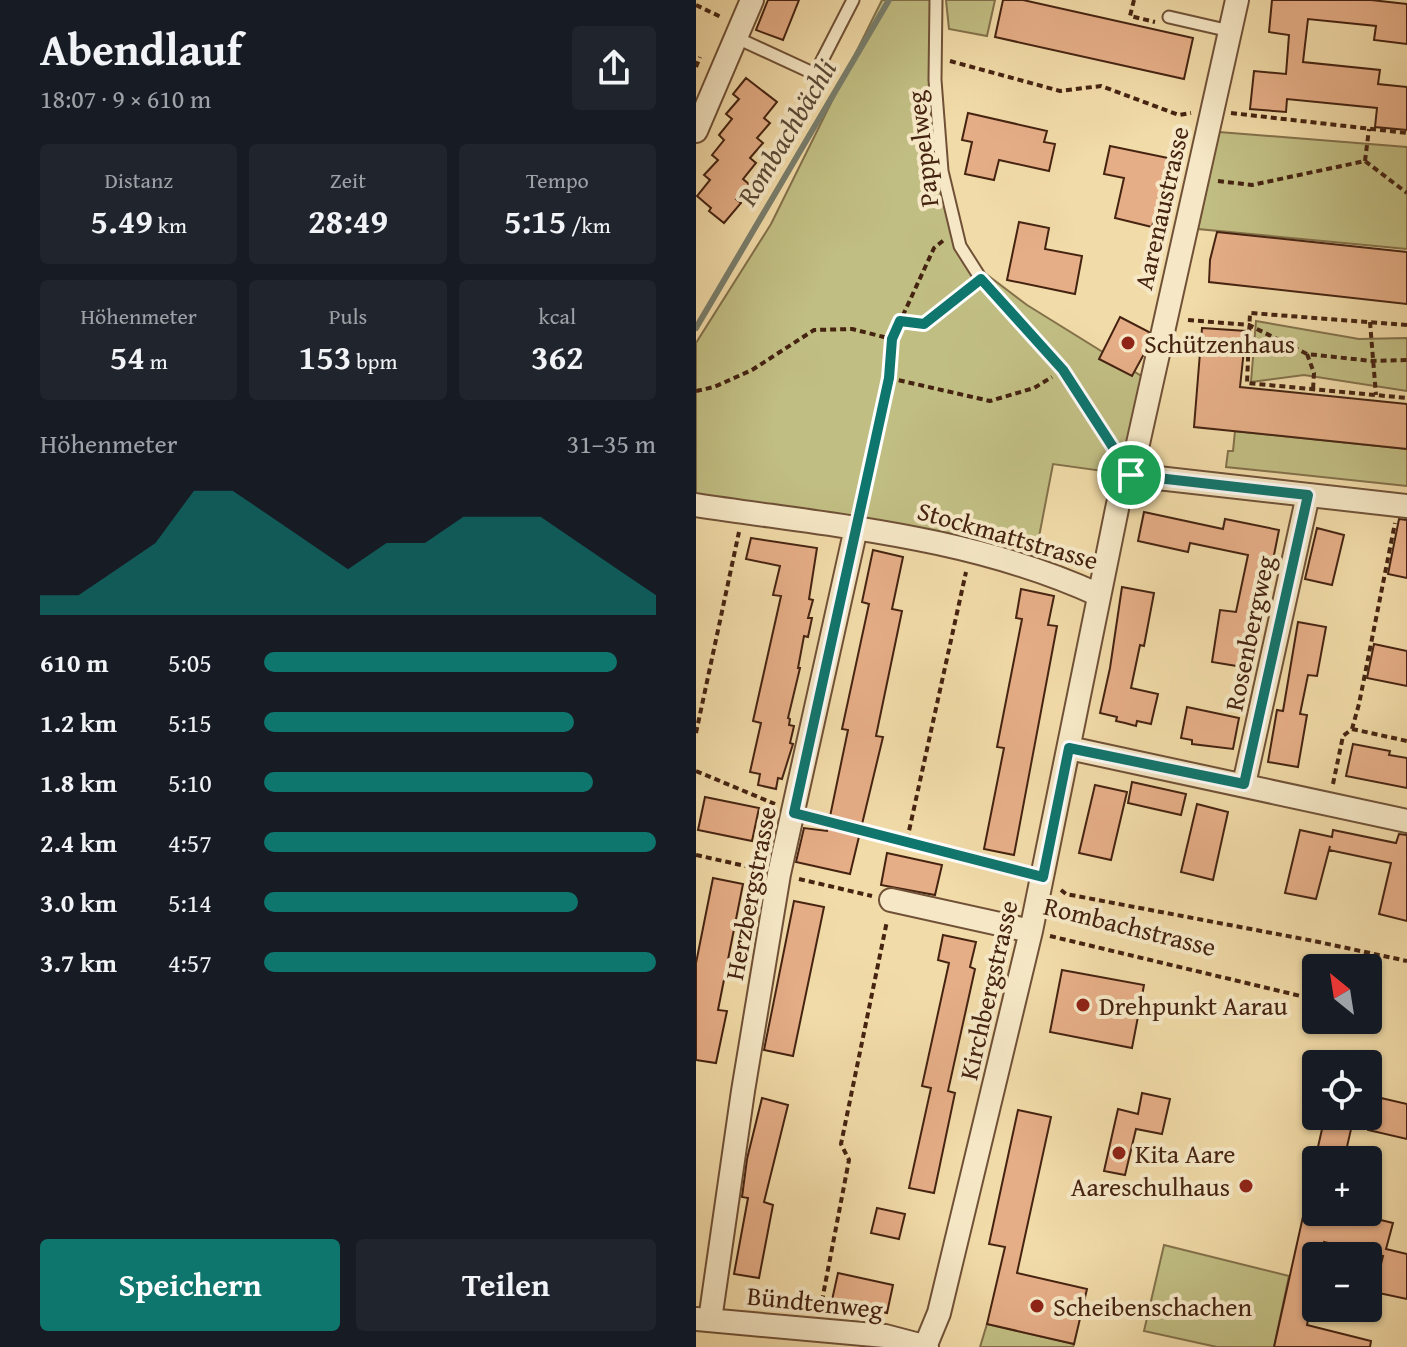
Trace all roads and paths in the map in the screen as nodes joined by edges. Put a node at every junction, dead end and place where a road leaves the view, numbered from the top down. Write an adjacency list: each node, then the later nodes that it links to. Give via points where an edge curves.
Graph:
1 (752, 0): 8 (street)
2 (853, 0): 8 (lane, via 815,74)
3 (936, 0): 10 (lane, Pappelweg)
4 (1237, 0): 7 (street, Aarenaustrasse)
5 (696, 5): 8 (path)
6 (1169, 17): 7 (lane)
7 (1230, 31): 12 (street, Aarenaustrasse)
8 (740, 33): 14 (street)
9 (700, 57): 11 (path)
10 (936, 58): 12 (path, via 1060,91 1101,86 1179,115); 19 (lane, Pappelweg, via 942,171)
11 (696, 67)
12 (1212, 110): 13 (path); 17 (street, Aarenaustrasse)
13 (1369, 129): 15 (path); 16 (path)
14 (696, 131)
15 (1407, 133)
16 (1365, 161): 17 (path, via 1252,185); 18 (path)
17 (1196, 178): 21 (street, Aarenaustrasse)
18 (1407, 193)
19 (954, 230): 20 (lane, Pappelweg); 22 (path, via 934,248)
20 (981, 279): 22 (path, via 924,324); 30 (lane, Pappelweg)
21 (1165, 319): 24 (path); 36 (street, Aarenaustrasse)
22 (900, 321): 26 (path)
23 (1370, 322): 24 (path, via 1250,313); 25 (path); 29 (path)
24 (1249, 325): 27 (path); 32 (path, via 1247,383)
25 (1407, 325)
26 (892, 339): 31 (path); 33 (path, via 852,329 814,330 752,370)
27 (1307, 354): 29 (path); 32 (path)
28 (1407, 360): 29 (path)
29 (1372, 361): 34 (path)
30 (1063, 370): 31 (path, via 1034,388 990,401); 36 (lane, Pappelweg)
31 (889, 378): 41 (path)
32 (1313, 390): 34 (path)
33 (696, 391)
34 (1376, 396): 35 (path)
35 (1407, 398)
36 (1131, 475): 37 (street); 43 (street, Stockmattstrasse, via 1118,504)
37 (1308, 495): 39 (street); 49 (street, Rosenbergweg)
38 (696, 505): 40 (street, Stockmattstrasse)
39 (1403, 506): 44 (path)
40 (743, 512): 41 (street, Stockmattstrasse); 45 (path)
41 (856, 528): 42 (street, Stockmattstrasse); 51 (street, Herzbergstrasse)
42 (971, 550): 43 (street, Stockmattstrasse); 53 (path)
43 (1099, 595): 47 (street, Kirchbergstrasse)
44 (1352, 729): 46 (path); 50 (path, via 1343,736)
45 (696, 733)
46 (1407, 741)
47 (1069, 748): 49 (street); 54 (street, Kirchbergstrasse)
48 (696, 771): 51 (path)
49 (1244, 784): 50 (street)
50 (1329, 804): 52 (street)
51 (794, 813): 53 (path); 59 (street, Herzbergstrasse)
52 (1407, 821)
53 (906, 841): 54 (path)
54 (1043, 877): 56 (street, Kirchbergstrasse); 57 (path, via 1066,894)
55 (891, 900): 56 (street, Rombachstrasse); 60 (path, via 841,1144 849,1160)
56 (1031, 931): 58 (path, Rombachstrasse); 61 (street, Kirchbergstrasse, via 939,1313)
57 (1407, 961)
58 (1302, 996)
59 (703, 1320): 60 (street, Bündtenweg)
60 (817, 1329): 61 (street, Bündtenweg, via 885,1336)
61 (926, 1347)

